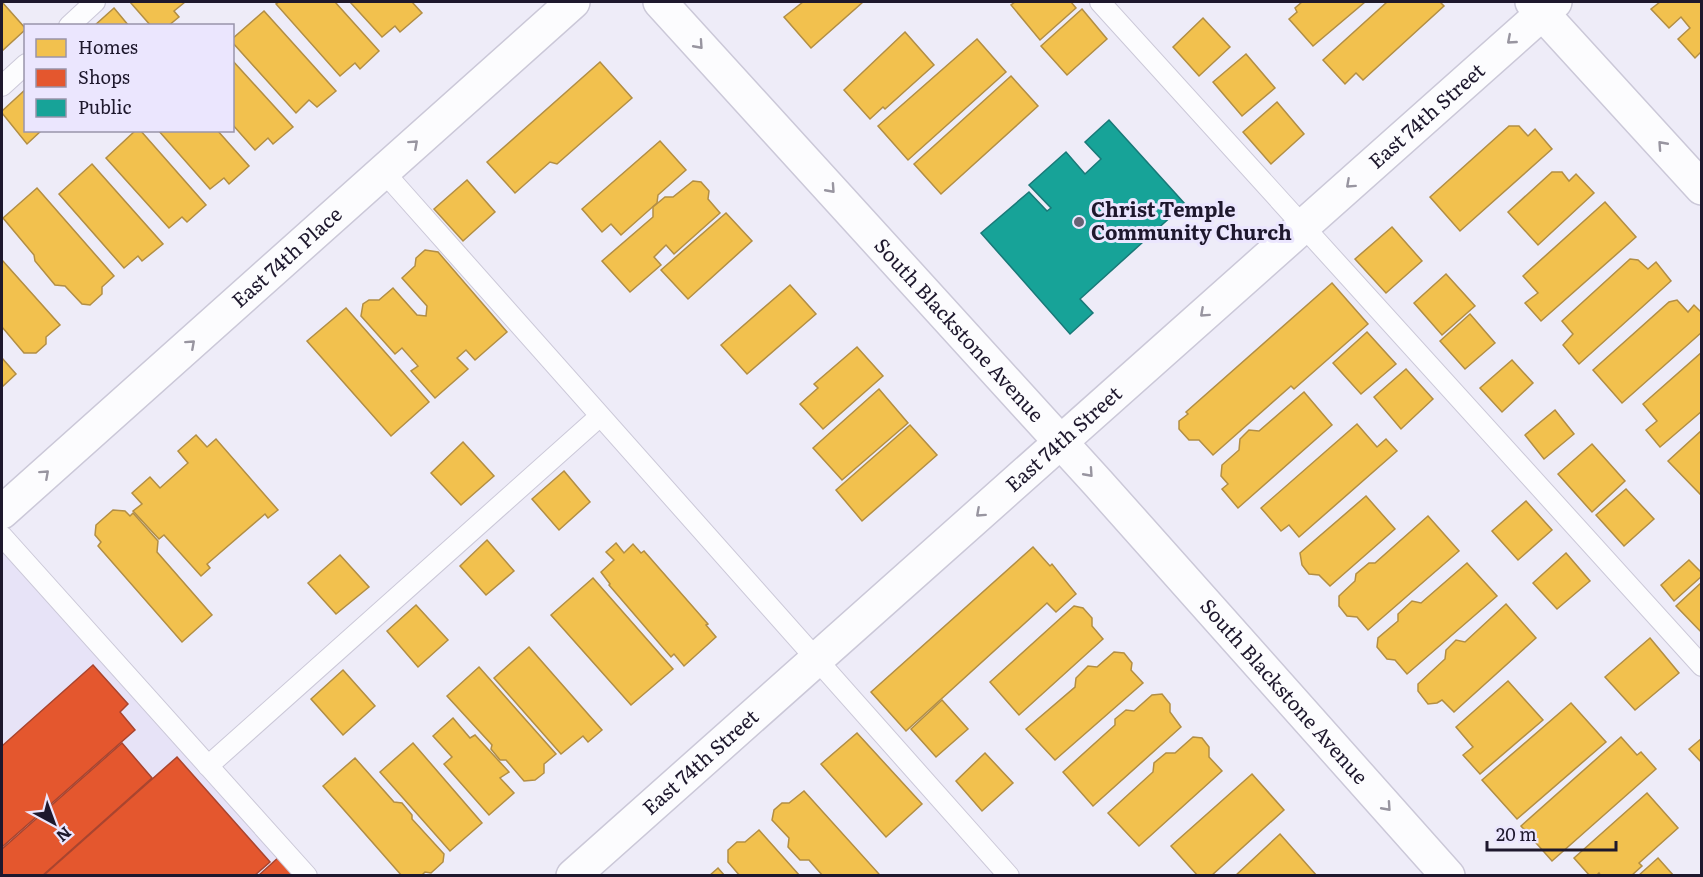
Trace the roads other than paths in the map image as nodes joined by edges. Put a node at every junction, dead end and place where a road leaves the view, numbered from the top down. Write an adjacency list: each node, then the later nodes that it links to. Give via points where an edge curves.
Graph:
1 (96, 2): 6 (lane)
2 (573, 2): 9 (street, East 74th Place, one-way to 2)
3 (660, 2): 13 (street, South Blackstone Avenue, one-way to 13)
4 (1100, 2): 11 (lane)
5 (1544, 5): 10 (street, one-way to 5); 11 (street, East 74th Street, one-way to 11)
6 (71, 24)
7 (24, 66): 8 (lane)
8 (2, 86)
9 (383, 171): 12 (lane); 14 (street, East 74th Place, one-way to 9)
10 (1701, 188)
11 (1303, 226): 13 (street, East 74th Street, one-way to 13); 17 (lane)
12 (599, 417): 16 (lane); 18 (lane)
13 (1061, 441): 16 (street, East 74th Street, one-way to 16); 22 (street, South Blackstone Avenue, one-way to 22)
14 (2, 513)
15 (2, 536): 18 (lane)
16 (816, 659): 20 (street, East 74th Street); 21 (lane)
17 (1701, 666)
18 (208, 766): 19 (lane)
19 (307, 876)
20 (573, 876)
21 (1009, 876)
22 (1448, 876)

